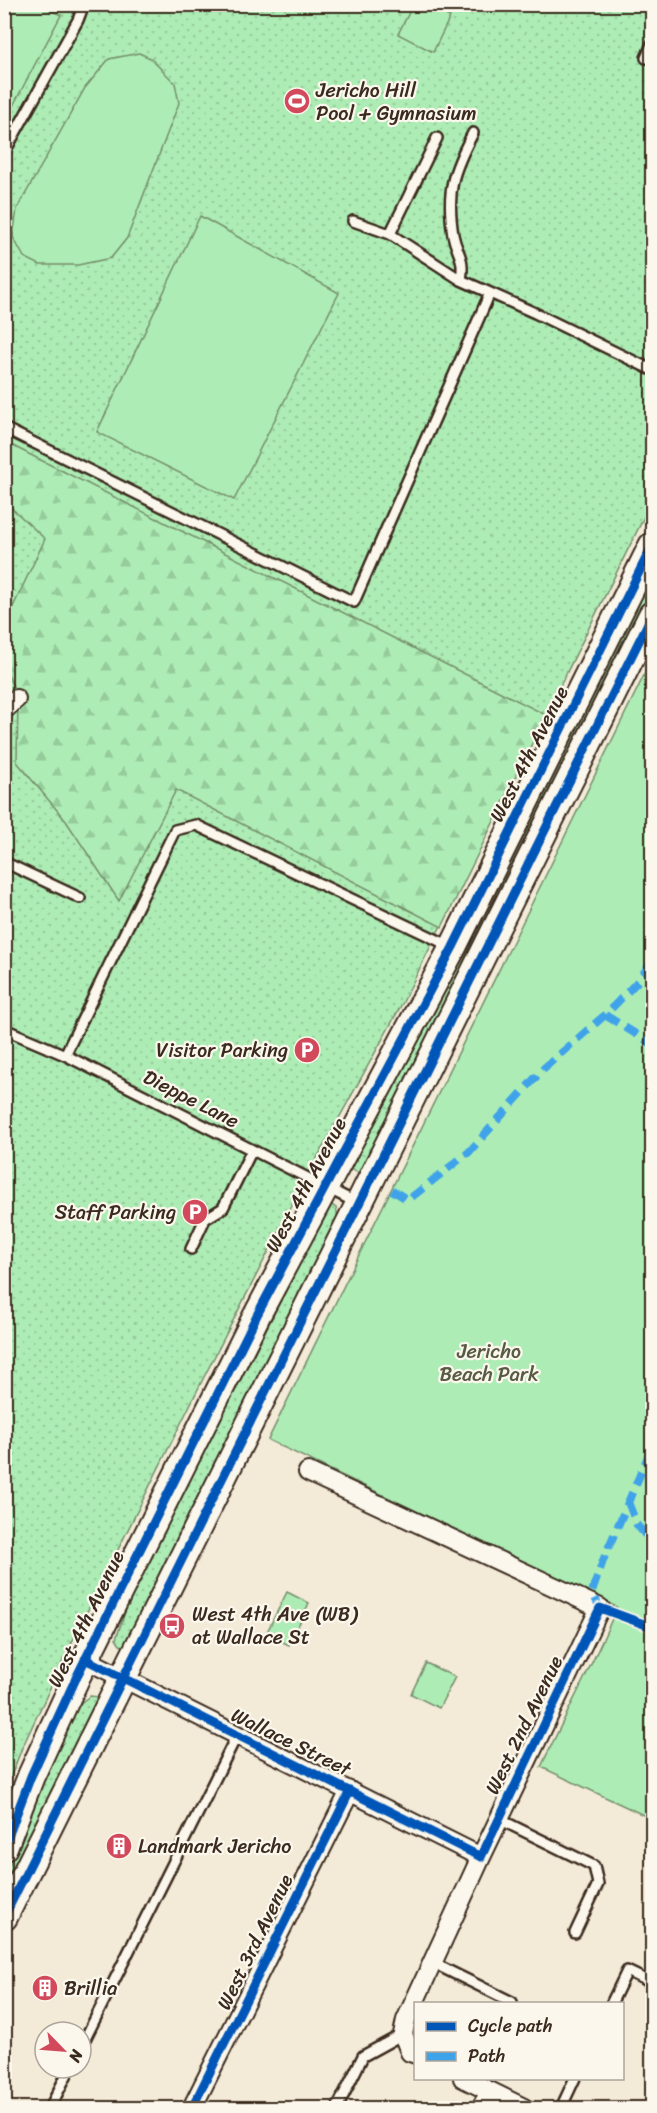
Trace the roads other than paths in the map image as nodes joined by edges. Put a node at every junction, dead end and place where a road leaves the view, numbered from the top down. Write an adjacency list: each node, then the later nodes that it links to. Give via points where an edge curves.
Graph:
1 (84, 4): 6 (lane)
2 (652, 44): 3 (lane)
3 (646, 58)
4 (473, 133): 9 (lane, via 452,178 454,237 463,264)
5 (437, 138): 8 (lane)
6 (4, 153)
7 (352, 221): 8 (lane)
8 (390, 234): 9 (lane)
9 (460, 280): 10 (lane)
10 (490, 293): 11 (lane); 12 (lane, via 354,602)
11 (652, 370)
12 (4, 428)
13 (652, 546): 17 (main road, West 4th Avenue)
14 (652, 615): 22 (main road)
15 (4, 862): 16 (lane)
16 (80, 898)
17 (453, 947): 19 (lane, via 196,825 175,830); 21 (main road, West 4th Avenue)
18 (4, 1029): 19 (lane, Dieppe Lane)
19 (65, 1055): 20 (lane, Dieppe Lane)
20 (252, 1150): 21 (lane, Dieppe Lane); 23 (lane, via 223,1208 205,1219)
21 (324, 1187): 22 (lane, Dieppe Lane); 25 (main road, West 4th Avenue)
22 (359, 1204): 26 (main road)
23 (191, 1249)
24 (308, 1472): 29 (street, West 2nd Avenue, via 600,1608)
25 (85, 1659): 26 (street, Wallace Street); 30 (main road, West 4th Avenue, via 31,1776)
26 (123, 1678): 27 (street, Wallace Street); 32 (main road)
27 (237, 1735): 28 (street, Wallace Street); 40 (lane)
28 (350, 1791): 31 (street, Wallace Street); 48 (street, West 3rd Avenue)
29 (499, 1819): 31 (street, West 2nd Avenue); 33 (lane, via 594,1866 598,1884)
30 (4, 1847)
31 (481, 1857): 34 (street, West 2nd Avenue)
32 (4, 1917)
33 (575, 1933)
34 (434, 1963): 36 (street, West 2nd Avenue); 37 (lane)
35 (652, 1983): 38 (lane, via 627,1971)
36 (415, 2002)
37 (512, 2002)
38 (612, 2002)
39 (414, 2004): 41 (street, West 2nd Avenue)
40 (93, 2023)
41 (403, 2034): 42 (street); 49 (lane, via 363,2056)
42 (414, 2053)
43 (64, 2080): 47 (lane)
44 (465, 2080): 46 (street)
45 (575, 2080): 52 (lane)
46 (490, 2092): 50 (street); 51 (street)
47 (50, 2109)
48 (192, 2109)
49 (337, 2109)
50 (482, 2109)
51 (524, 2109)
52 (561, 2109)

